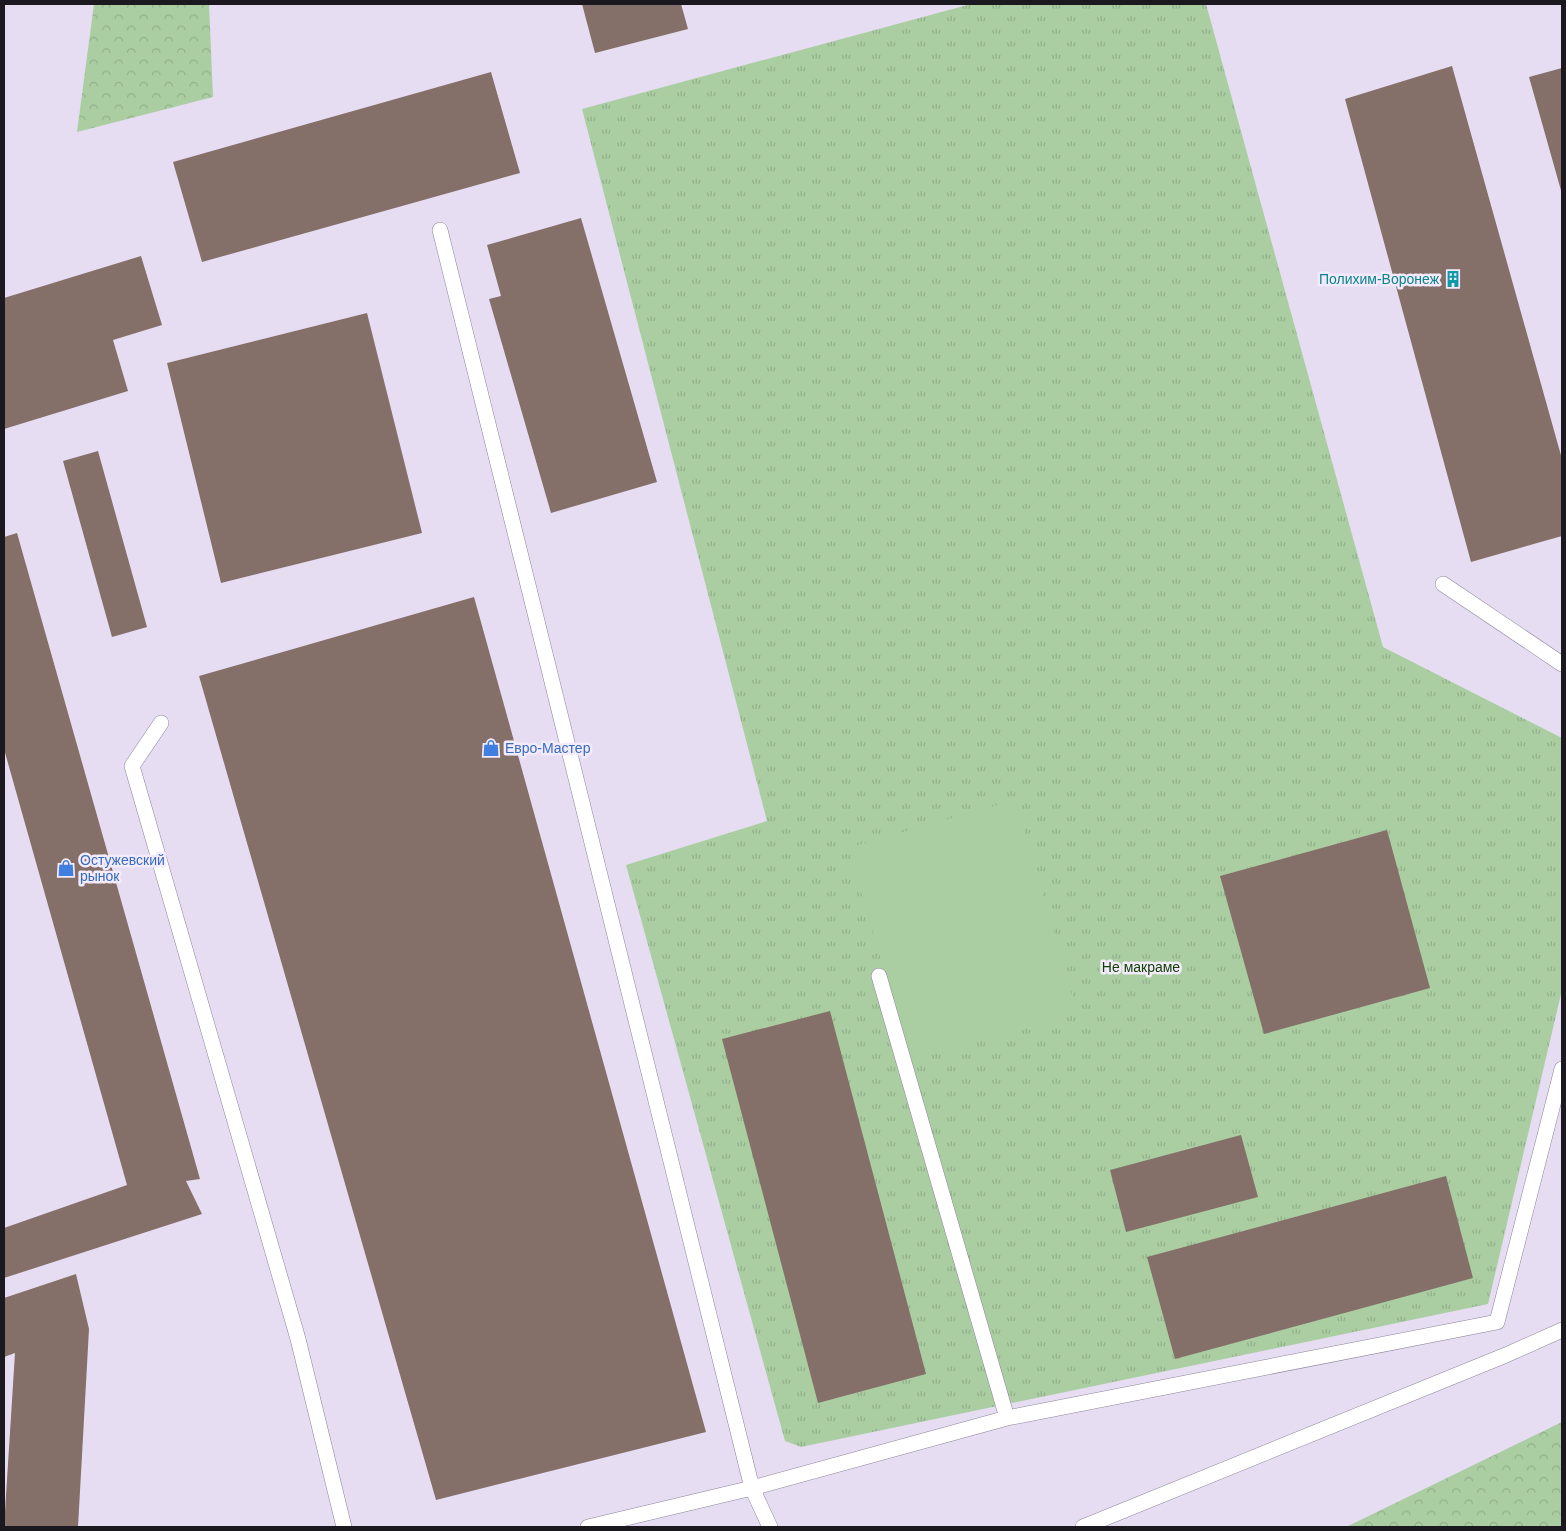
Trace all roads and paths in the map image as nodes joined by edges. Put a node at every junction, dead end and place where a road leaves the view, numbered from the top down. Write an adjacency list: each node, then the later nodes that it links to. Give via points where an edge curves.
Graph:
1 (440, 230): 9 (lane)
2 (1443, 584): 3 (lane)
3 (1562, 664)
4 (161, 723): 10 (lane, via 132,766 298,1339)
5 (879, 976): 8 (lane)
6 (1562, 1069): 8 (lane, via 1497,1322)
7 (1562, 1330): 13 (lane)
8 (1006, 1418): 9 (lane)
9 (752, 1488): 11 (lane); 12 (lane)
10 (344, 1527)
11 (588, 1527)
12 (770, 1527)
13 (1083, 1527)

